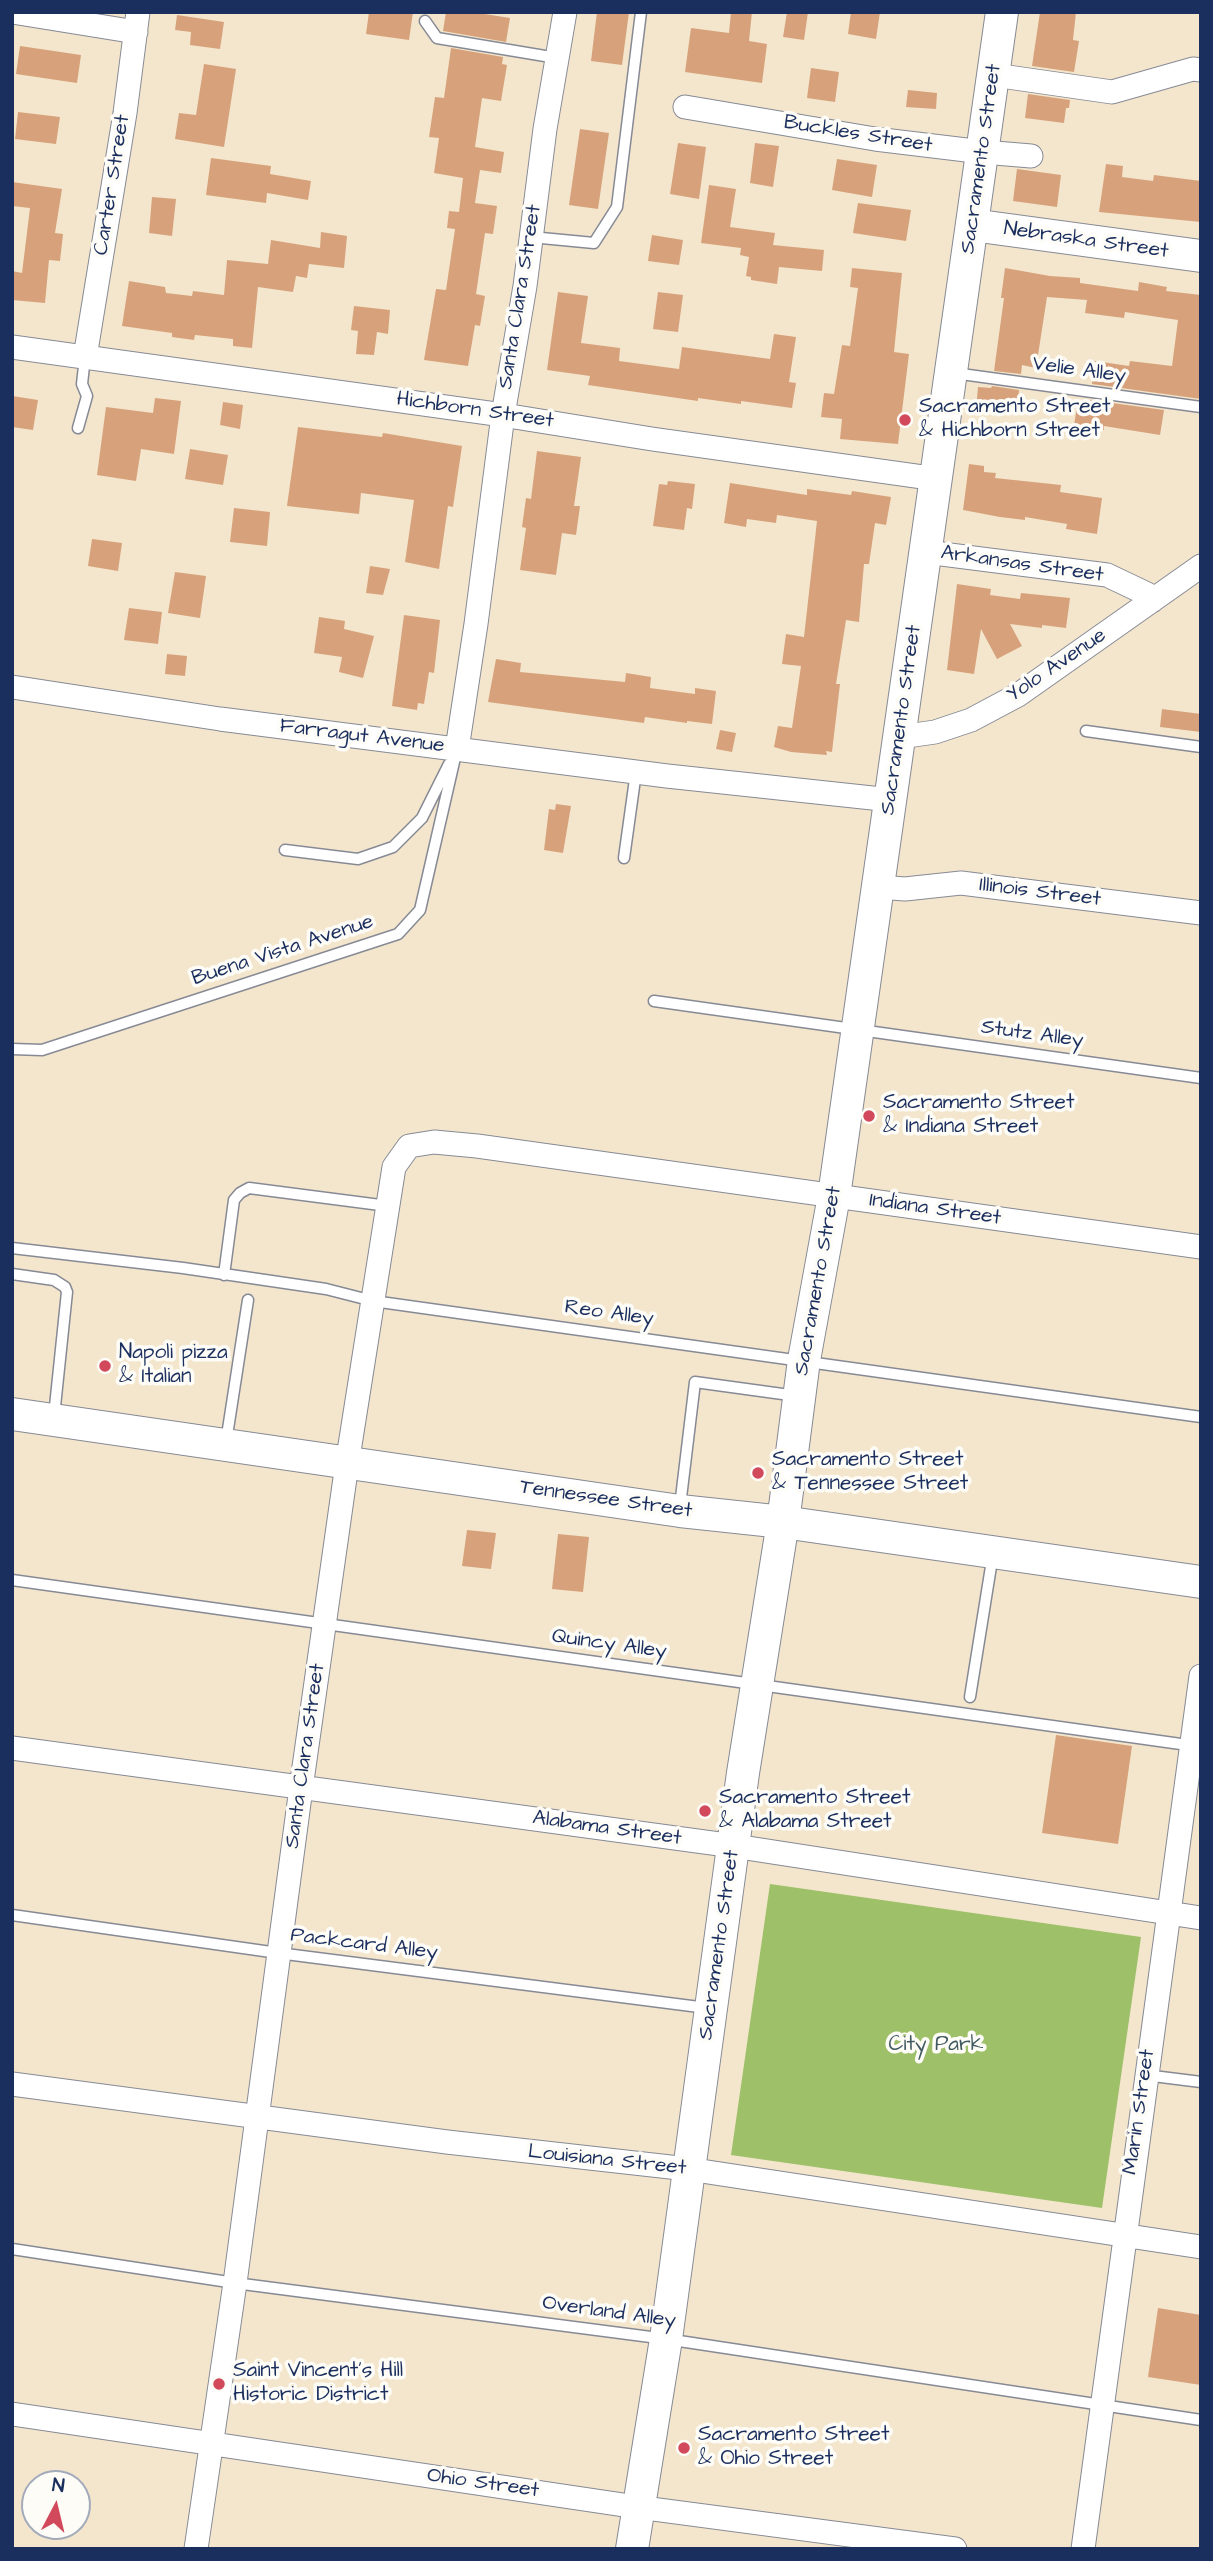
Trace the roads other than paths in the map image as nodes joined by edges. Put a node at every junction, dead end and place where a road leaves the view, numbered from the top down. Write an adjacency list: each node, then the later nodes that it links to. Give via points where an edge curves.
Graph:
1 (12, 12): 6 (street)
2 (565, 12): 7 (street, Santa Clara Street)
3 (641, 12): 14 (lane, via 617,207 594,243)
4 (1002, 12): 9 (main road, Sacramento Street)
5 (425, 21): 7 (lane, via 437,38)
6 (137, 22): 17 (street, Carter Street)
7 (557, 58): 14 (street, Santa Clara Street)
8 (1201, 70): 9 (street, via 1112,92)
9 (994, 75): 11 (main road, Sacramento Street)
10 (685, 107): 11 (street, Buckles Street)
11 (982, 152): 12 (street, Buckles Street); 13 (main road, Sacramento Street)
12 (1031, 156)
13 (972, 225): 15 (main road, Nebraska Street); 18 (main road, Sacramento Street)
14 (531, 237): 20 (street, Santa Clara Street)
15 (1201, 256)
16 (12, 347): 17 (street, Hichborn Street)
17 (85, 357): 20 (street, Hichborn Street); 21 (lane, via 82,384 87,396)
18 (951, 373): 19 (lane, Velie Alley); 22 (main road, Sacramento Street)
19 (1201, 407)
20 (503, 415): 22 (street, Hichborn Street); 30 (street, Santa Clara Street)
21 (78, 428)
22 (937, 479): 23 (main road, Sacramento Street)
23 (926, 552): 25 (street, Arkansas Street, via 1107,575 1147,594); 28 (main road, Sacramento Street)
24 (1201, 565): 25 (street, Yolo Avenue)
25 (1152, 601): 28 (street, Yolo Avenue, via 1018,695 971,720)
26 (12, 687): 30 (street, Farragut Avenue)
27 (1086, 731): 29 (lane)
28 (900, 737): 32 (main road, Sacramento Street, via 895,769)
29 (1201, 747)
30 (457, 749): 31 (street, Farragut Avenue); 33 (lane, via 422,818 393,847 358,859); 39 (lane, Buena Vista Avenue, via 420,910 398,934 42,1050)
31 (636, 772): 32 (street, Farragut Avenue); 34 (lane)
32 (877, 799): 35 (main road, Sacramento Street)
33 (285, 850)
34 (624, 858)
35 (880, 876): 36 (street, Illinois Street, via 905,889 961,883); 38 (main road, Sacramento Street)
36 (1201, 913)
37 (653, 1001): 38 (lane, Stutz Alley)
38 (858, 1030): 40 (lane, Stutz Alley); 42 (main road, Sacramento Street)
39 (12, 1049)
40 (1201, 1078)
41 (587, 1161): 42 (street, Indiana Street); 43 (street, Santa Clara Street, via 434,1142 409,1146 394,1167)
42 (834, 1196): 44 (street, Indiana Street); 50 (main road, Sacramento Street)
43 (388, 1206): 47 (lane, via 249,1188 234,1200); 49 (street, Santa Clara Street)
44 (1201, 1247)
45 (12, 1248): 47 (lane, Reo Alley)
46 (12, 1274): 54 (lane, via 54,1280 67,1292)
47 (224, 1275): 49 (lane, Reo Alley, via 326,1289)
48 (248, 1300): 55 (lane)
49 (373, 1301): 50 (lane, Reo Alley); 56 (street, Santa Clara Street)
50 (804, 1360): 51 (main road, Sacramento Street); 53 (lane, Reo Alley)
51 (800, 1396): 57 (lane, via 695,1382); 58 (main road, Sacramento Street)
52 (12, 1414): 54 (main road, Tennessee Street)
53 (1201, 1417)
54 (54, 1419): 55 (main road, Tennessee Street)
55 (226, 1445): 56 (main road, Tennessee Street)
56 (347, 1464): 57 (main road, Tennessee Street); 62 (street, Santa Clara Street)
57 (680, 1511): 58 (main road, Tennessee Street)
58 (783, 1522): 59 (main road, Tennessee Street); 64 (main road, Sacramento Street)
59 (993, 1554): 61 (main road, Tennessee Street); 65 (lane)
60 (12, 1580): 62 (lane, Quincy Alley)
61 (1201, 1582)
62 (325, 1625): 64 (lane, Quincy Alley); 68 (street, Santa Clara Street)
63 (1201, 1676): 66 (street, Marin Street)
64 (755, 1686): 66 (lane, Quincy Alley); 69 (main road, Sacramento Street)
65 (970, 1698)
66 (1196, 1746): 70 (street, Marin Street)
67 (12, 1748): 68 (street, Alabama Street)
68 (301, 1787): 69 (street, Alabama Street); 73 (street, Santa Clara Street)
69 (734, 1846): 70 (street, Alabama Street); 74 (main road, Sacramento Street)
70 (1167, 1912): 72 (street, Alabama Street); 75 (street, Marin Street)
71 (12, 1915): 73 (lane, Packcard Alley)
72 (1201, 1918)
73 (278, 1953): 74 (lane, Packcard Alley); 78 (street, Santa Clara Street)
74 (711, 2008): 79 (main road, Sacramento Street)
75 (1145, 2075): 76 (lane); 80 (street, Marin Street)
76 (1201, 2082)
77 (12, 2084): 78 (street, Louisiana Street)
78 (257, 2118): 79 (street, Louisiana Street); 83 (street, Santa Clara Street)
79 (688, 2169): 80 (street, Louisiana Street); 84 (main road, Sacramento Street)
80 (1124, 2236): 81 (street, Louisiana Street); 85 (street, Marin Street)
81 (1201, 2248)
82 (12, 2249): 83 (lane, Overland Alley)
83 (235, 2283): 84 (lane, Overland Alley); 88 (street, Santa Clara Street)
84 (666, 2339): 85 (lane, Overland Alley); 89 (main road, Sacramento Street)
85 (1102, 2406): 87 (lane, Overland Alley); 93 (street, Marin Street)
86 (12, 2414): 88 (street, Ohio Street)
87 (1201, 2420)
88 (211, 2443): 89 (street, Ohio Street); 90 (street, Santa Clara Street)
89 (637, 2507): 91 (main road, Sacramento Street); 92 (street, Ohio Street)
90 (196, 2549)
91 (632, 2549)
92 (955, 2549)
93 (1083, 2549)

